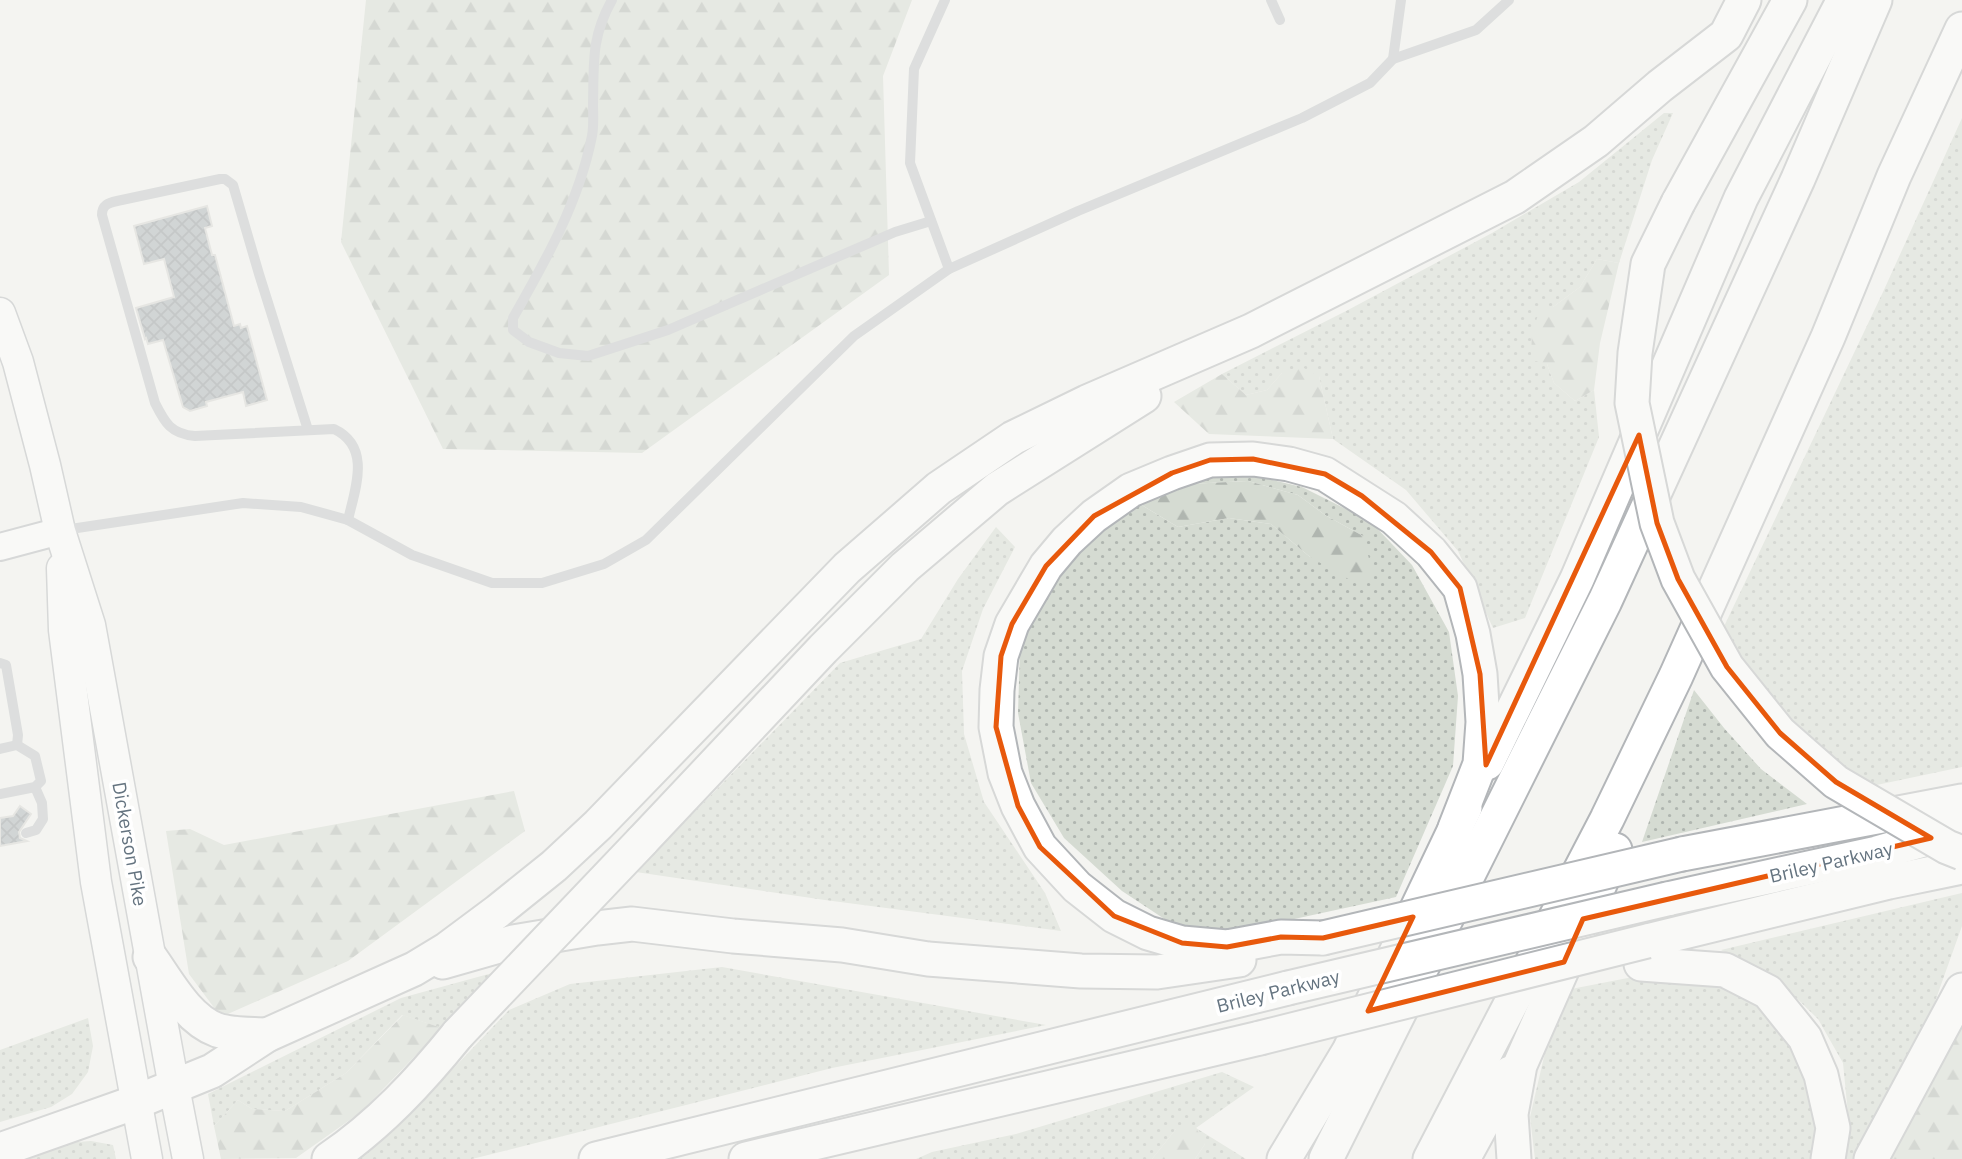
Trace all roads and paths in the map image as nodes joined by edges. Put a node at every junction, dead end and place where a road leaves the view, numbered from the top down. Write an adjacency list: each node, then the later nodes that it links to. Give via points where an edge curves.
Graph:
1 (612, 0): 13 (lane, via 594,47 593,134 581,175 559,233 513,318 513,330 529,342 559,353 588,356 618,347)
2 (945, 0): 13 (lane, via 914,69 910,163)
3 (1270, 0): 10 (lane)
4 (1401, 0): 12 (lane)
5 (1509, 0): 12 (lane, via 1476,30)
6 (1744, 0): 16 (highway, via 1726,35 1596,141 1516,197)
7 (1790, 0): 31 (highway, bridge, via 1648,264 1632,403 1657,523 1678,579 1727,667 1780,733 1836,782)
8 (1848, 0): 28 (highway, via 1839,9 1741,198 1577,579)
9 (1875, 0): 49 (highway, via 1605,601)
10 (1280, 20)
11 (1962, 29): 22 (highway)
12 (1393, 59): 14 (lane, via 1370,83 1302,118)
13 (931, 221): 14 (lane)
14 (949, 270): 18 (lane, via 853,336 646,540 604,564 542,583 492,583 412,555)
15 (0, 313): 19 (main road, Dickerson Pike, via 18,362)
16 (1251, 331): 36 (highway, via 1013,438 939,488 847,568 554,866); 46 (highway, bridge, via 997,489 905,567 458,1034 419,1082)
17 (308, 430): 17 (lane, via 195,436 182,435 166,423 155,403 102,215 104,206 220,179 233,185); 18 (lane, via 334,429 354,449 358,477)
18 (348, 520): 19 (lane, via 301,507 243,503)
19 (60, 531): 20 (street); 35 (main road, Dickerson Pike, via 90,625); 41 (main road, Dickerson Pike, via 64,630 96,882)
20 (0, 547)
21 (0, 663): 23 (lane, via 6,665)
22 (1676, 676): 38 (highway, via 1630,814); 50 (highway)
23 (17, 746): 24 (lane); 25 (lane, via 35,756 41,781)
24 (0, 749)
25 (35, 788): 26 (lane); 30 (lane, via 43,819 36,830)
26 (0, 794)
27 (1962, 801): 33 (highway, bridge, via 1682,854)
28 (1455, 828): 33 (highway, via 1480,764 1483,722 1473,634 1460,588 1431,552 1394,518 1325,474 1253,459 1210,460 1172,473 1131,491 1094,516 1046,566 1012,624 1001,656 996,727 1005,773 1029,827 1040,847 1077,887 1114,916 1148,933 1182,943 1227,947 1281,937); 48 (highway, via 1349,1051)
29 (1962, 830): 47 (highway, Briley Parkway, bridge, via 1288,988)
30 (26, 833)
31 (1962, 853)
32 (1962, 867): 34 (highway, Briley Parkway, via 1889,882)
33 (1323, 938): 36 (highway, via 1214,965 1157,972 1081,971 928,959 842,944 632,924 513,942)
34 (1644, 952): 43 (highway, bridge, via 1478,984); 53 (highway, via 1725,970 1768,992 1805,1038 1821,1075 1833,1128)
35 (150, 957): 39 (highway, via 199,1020 218,1030); 40 (main road, Dickerson Pike)
36 (414, 969): 39 (highway)
37 (1962, 990): 54 (highway)
38 (1545, 1005): 51 (highway); 52 (highway, via 1520,1065 1511,1114)
39 (267, 1035): 40 (highway, via 212,1071)
40 (174, 1087): 41 (highway); 45 (main road, Dickerson Pike)
41 (136, 1102): 42 (highway); 44 (main road, Dickerson Pike)
42 (0, 1150)
43 (751, 1158)
44 (146, 1159)
45 (188, 1159)
46 (329, 1159)
47 (596, 1159)
48 (1284, 1159)
49 (1326, 1159)
50 (1430, 1159)
51 (1463, 1159)
52 (1514, 1159)
53 (1828, 1159)
54 (1871, 1159)

